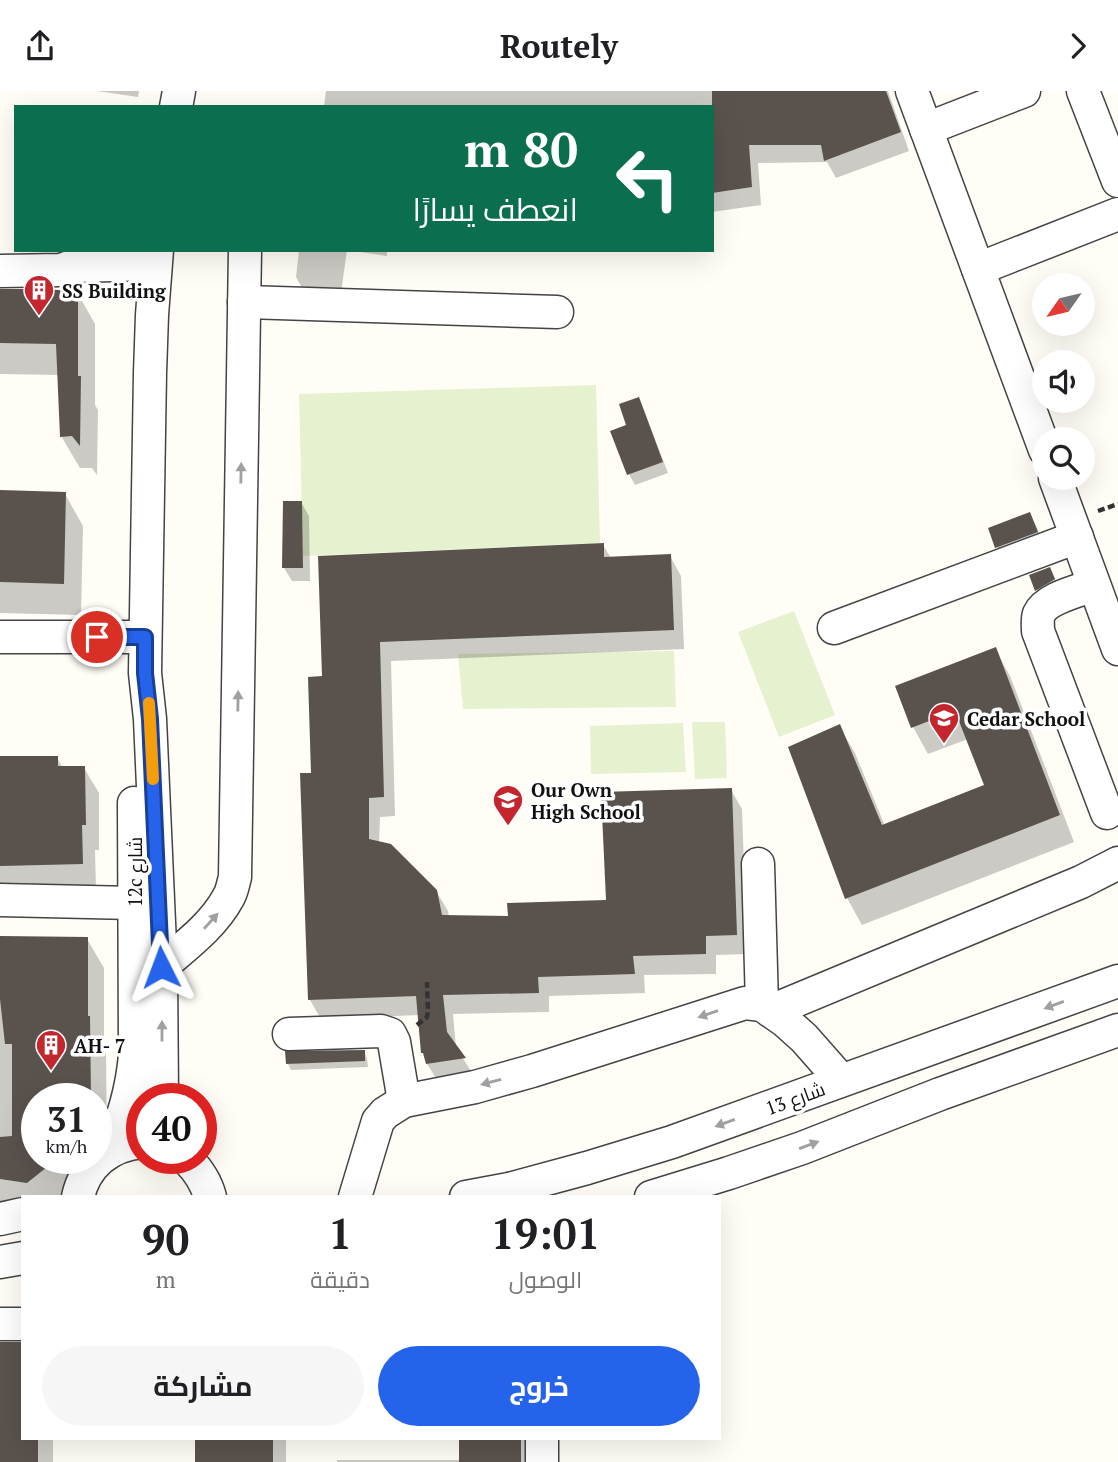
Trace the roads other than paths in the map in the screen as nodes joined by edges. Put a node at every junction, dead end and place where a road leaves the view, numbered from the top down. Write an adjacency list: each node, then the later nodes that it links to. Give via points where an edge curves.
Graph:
1 (912, 91): 4 (street)
2 (1024, 91): 4 (street)
3 (1083, 91): 5 (street)
4 (926, 129): 9 (street)
5 (1118, 181)
6 (1118, 214): 9 (street)
7 (245, 252): 11 (street)
8 (155, 267): 10 (street, via 72,277 61,271); 19 (street, 12c شارع)
9 (978, 269): 13 (street)
10 (0, 271)
11 (244, 302): 12 (street); 27 (street, one-way to 11, via 218,914 236,877)
12 (557, 312)
13 (1036, 427)
14 (1059, 490): 15 (street)
15 (1077, 537): 16 (street); 17 (street)
16 (1094, 585): 20 (street); 22 (street, via 1047,604 1037,620)
17 (835, 628)
18 (0, 637): 19 (street)
19 (145, 637): 21 (street, 12c شارع)
20 (1118, 649)
21 (145, 673): 26 (street, 12c شارع, via 135,730); 27 (street, 12c شارع)
22 (1107, 813)
23 (1118, 863): 29 (street, via 1068,888)
24 (758, 864): 29 (street)
25 (0, 900): 26 (street)
26 (133, 903): 35 (street, 12c شارع, via 135,1055 125,1112)
27 (161, 967): 33 (street, 12c شارع, one-way to 27)
28 (1118, 981): 32 (street, شارع 13, one-way to 32)
29 (767, 1008): 32 (street, via 804,1038); 34 (street, one-way to 34, via 745,1003 532,1071)
30 (1118, 1030): 42 (street, one-way to 30, via 790,1152)
31 (289, 1034): 34 (street, via 390,1034)
32 (841, 1080): 41 (street, شارع 13, one-way to 41, via 673,1142)
33 (162, 1083)
34 (404, 1101): 40 (street, via 378,1121)
35 (112, 1143)
36 (86, 1174): 38 (street)
37 (200, 1174): 39 (street)
38 (78, 1195)
39 (209, 1195)
40 (356, 1195)
41 (477, 1195)
42 (657, 1195)
43 (21, 1214): 44 (street)
44 (0, 1219)
45 (21, 1258): 46 (street)
46 (0, 1262)
47 (0, 1324): 48 (street)
48 (21, 1324)
49 (542, 1440): 50 (street)
50 (542, 1462)

